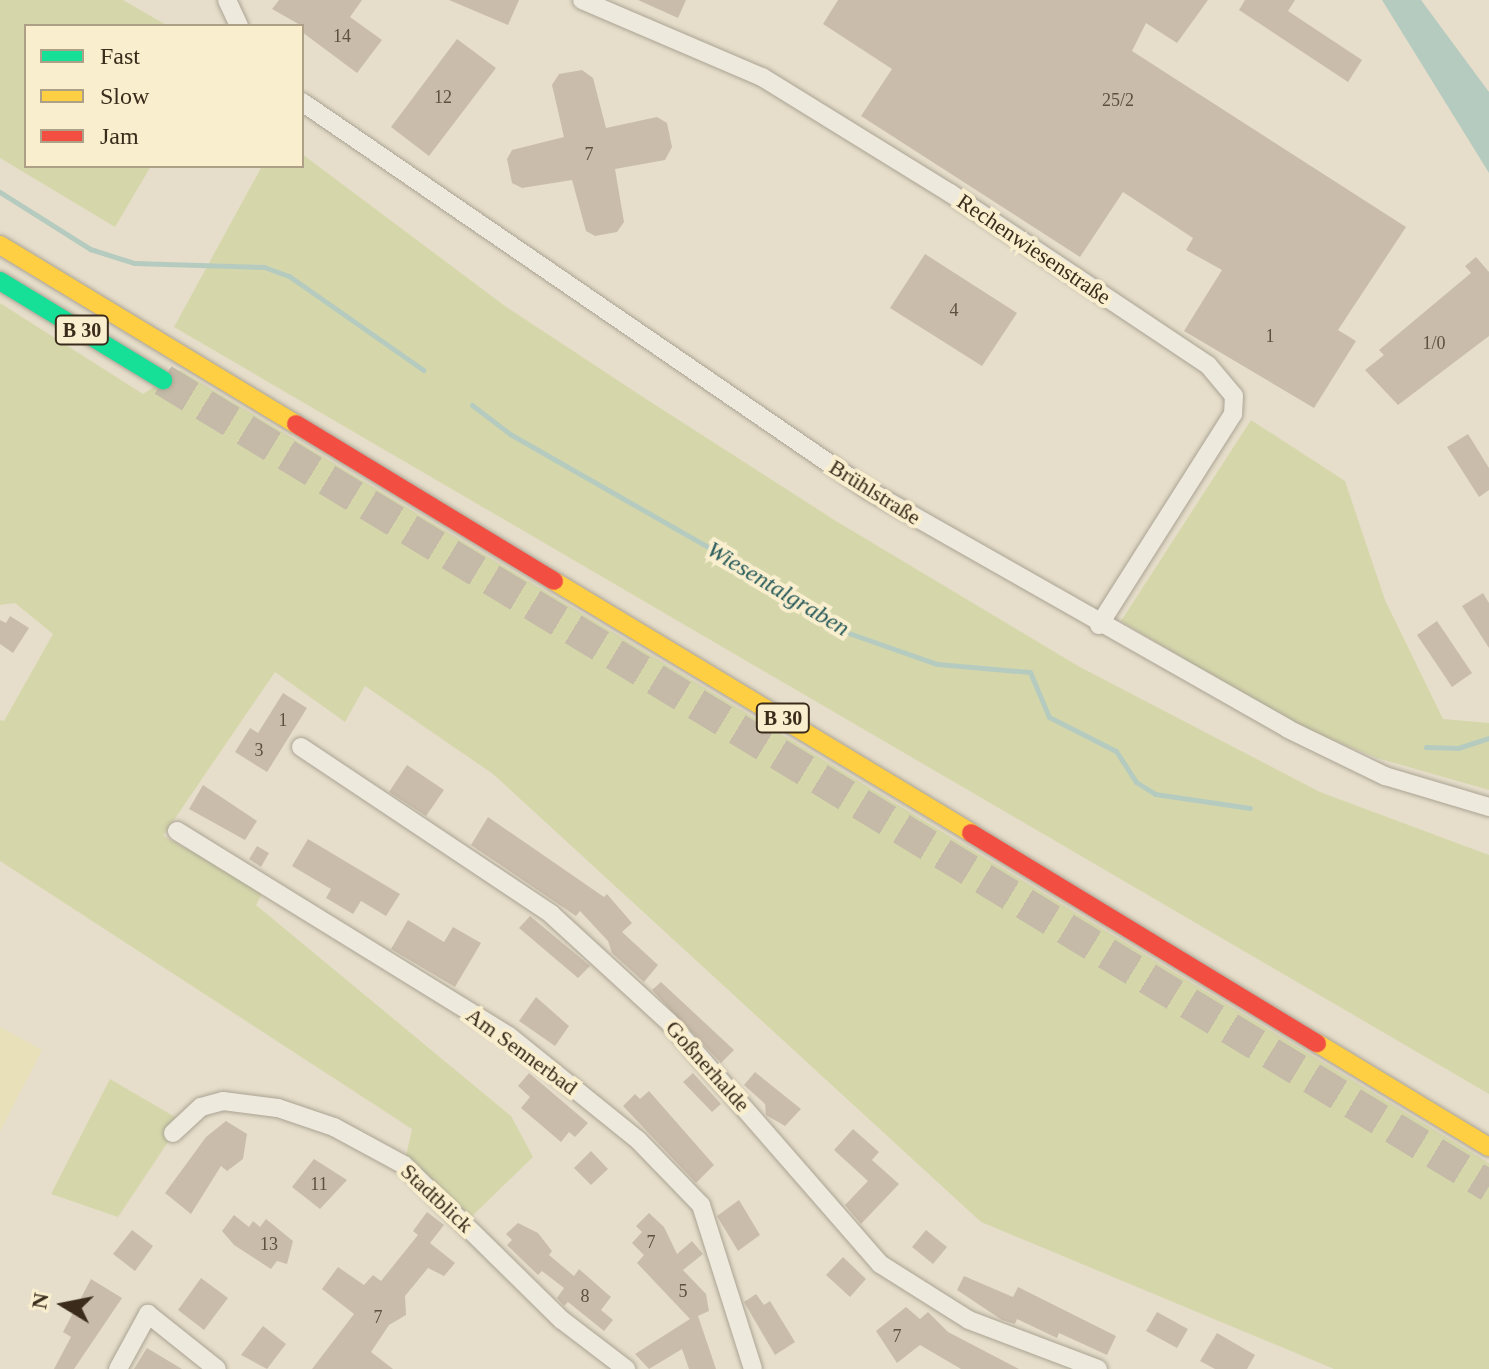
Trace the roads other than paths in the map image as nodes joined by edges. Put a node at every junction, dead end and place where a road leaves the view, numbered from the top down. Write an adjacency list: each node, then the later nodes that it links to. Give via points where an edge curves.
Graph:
1 (227, 0): 3 (street)
2 (582, 0): 8 (street, Rechenwiesenstraße, via 762,77 950,193 1208,365 1234,396 1233,414)
3 (238, 24)
4 (304, 103): 8 (street, Brühlstraße, via 868,490)
5 (0, 245): 13 (highway, B 30)
6 (0, 281): 7 (highway, B 30)
7 (163, 380)
8 (1099, 625): 10 (street, Brühlstraße, via 1385,776)
9 (307, 751): 18 (street, Goßnerhalde, via 551,914 669,1022 880,1264 969,1320)
10 (1489, 807)
11 (177, 831): 17 (street, Am Sennerbad, via 509,1036 639,1141 701,1205)
12 (173, 1133): 16 (street, Stadtblick, via 201,1107 223,1101 278,1108 334,1127 404,1165 562,1320)
13 (1489, 1147)
14 (118, 1369): 15 (street, via 148,1314)
15 (217, 1369)
16 (626, 1369)
17 (753, 1369)
18 (1098, 1369)

